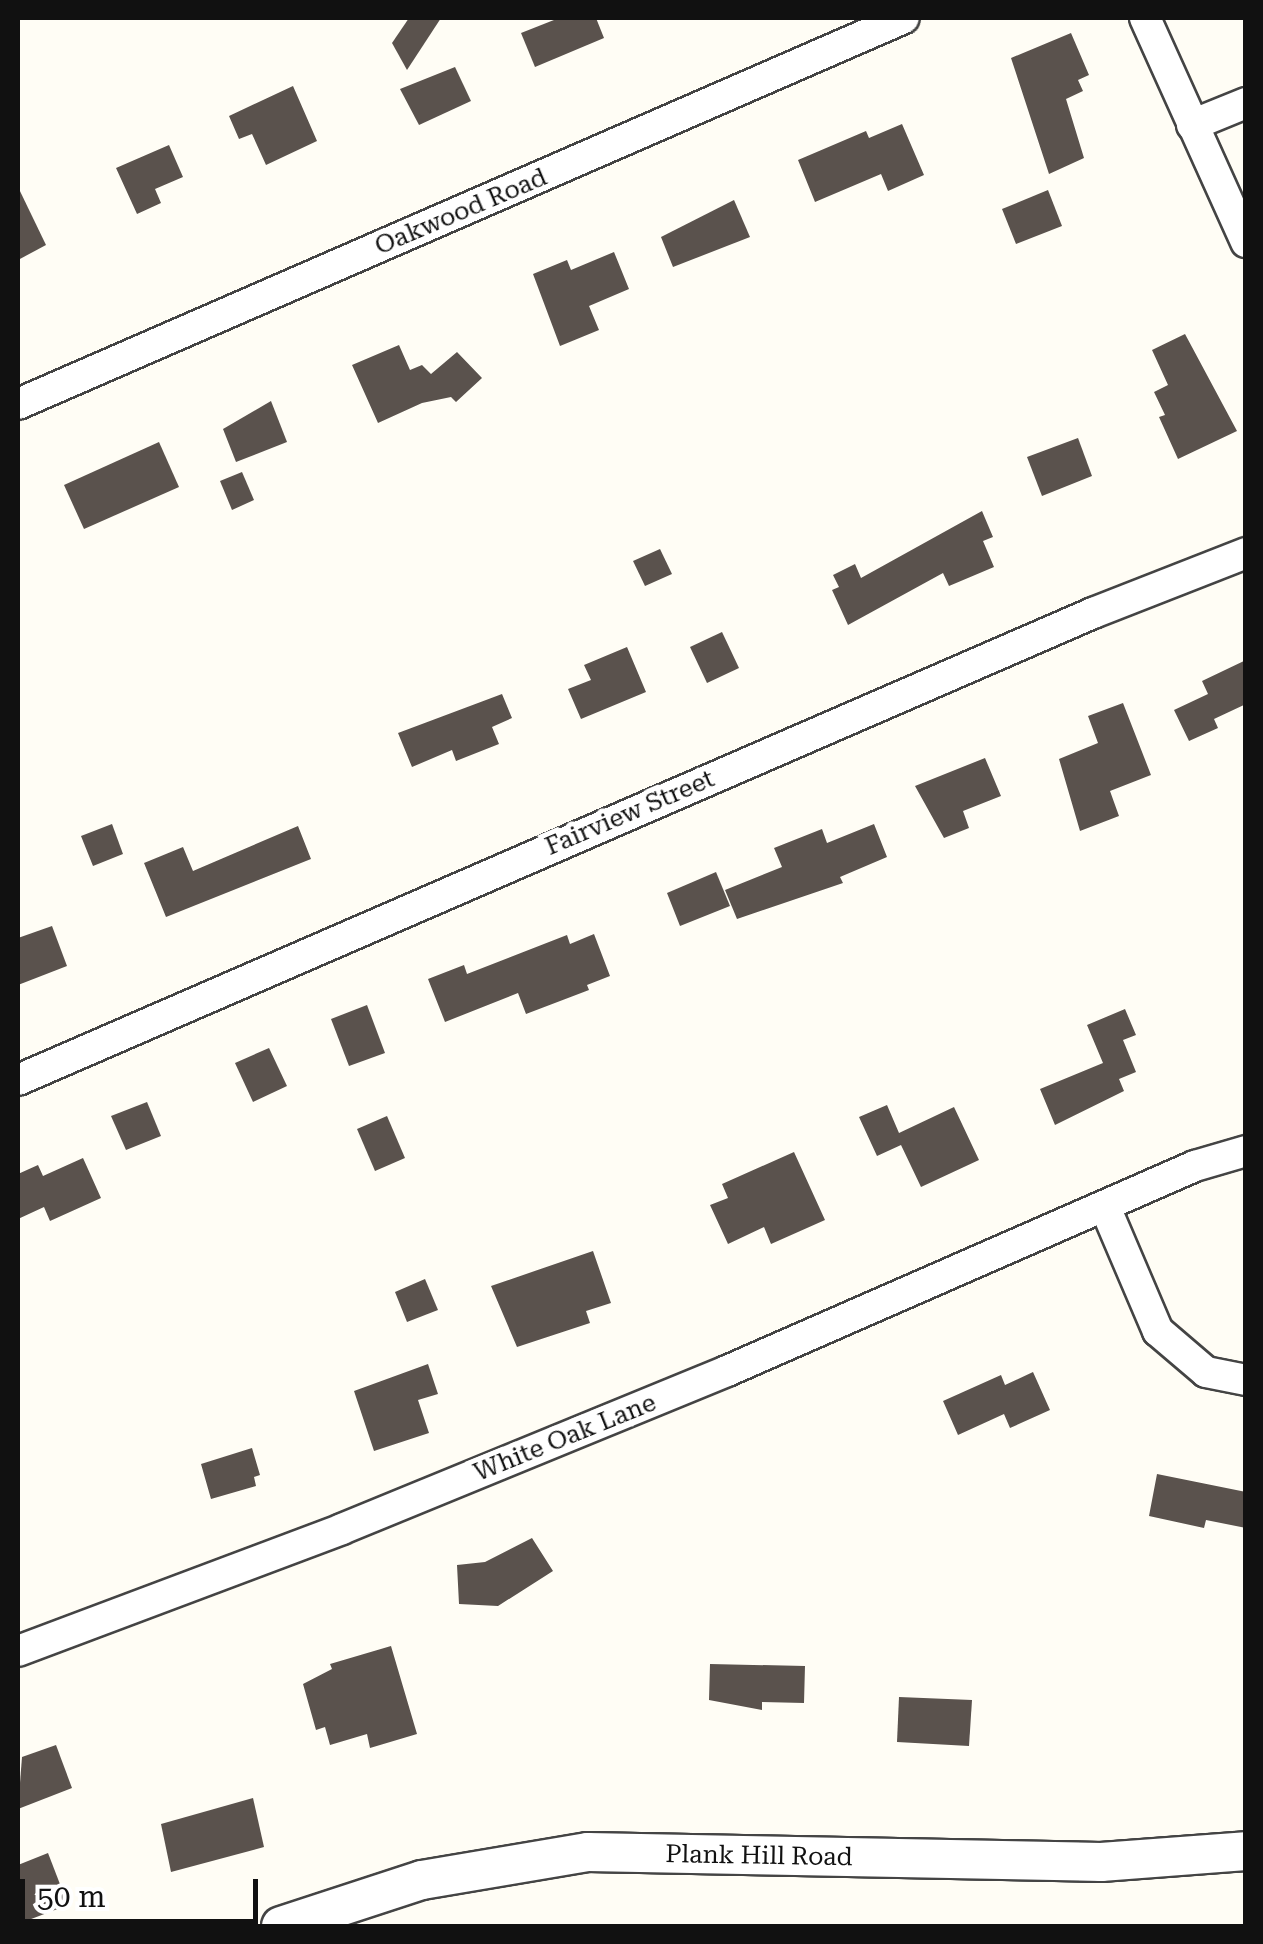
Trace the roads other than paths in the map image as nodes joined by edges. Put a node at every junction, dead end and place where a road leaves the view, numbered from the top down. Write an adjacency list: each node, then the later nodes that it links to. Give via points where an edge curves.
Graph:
1 (904, 18): 6 (street, Oakwood Road)
2 (1145, 18): 4 (street)
3 (1246, 103): 4 (street)
4 (1192, 125): 5 (street)
5 (1246, 242)
6 (18, 404)
7 (1246, 553): 8 (street, Fairview Street, via 1056,629)
8 (18, 1080)
9 (1246, 1151): 10 (street, White Oak Lane)
10 (1105, 1206): 11 (street, via 1158,1331 1206,1372); 12 (street, White Oak Lane, via 728,1372)
11 (1246, 1380)
12 (18, 1651)
13 (1246, 1851): 14 (street, Plank Hill Road, via 1101,1862 588,1852 422,1880)
14 (281, 1926)

